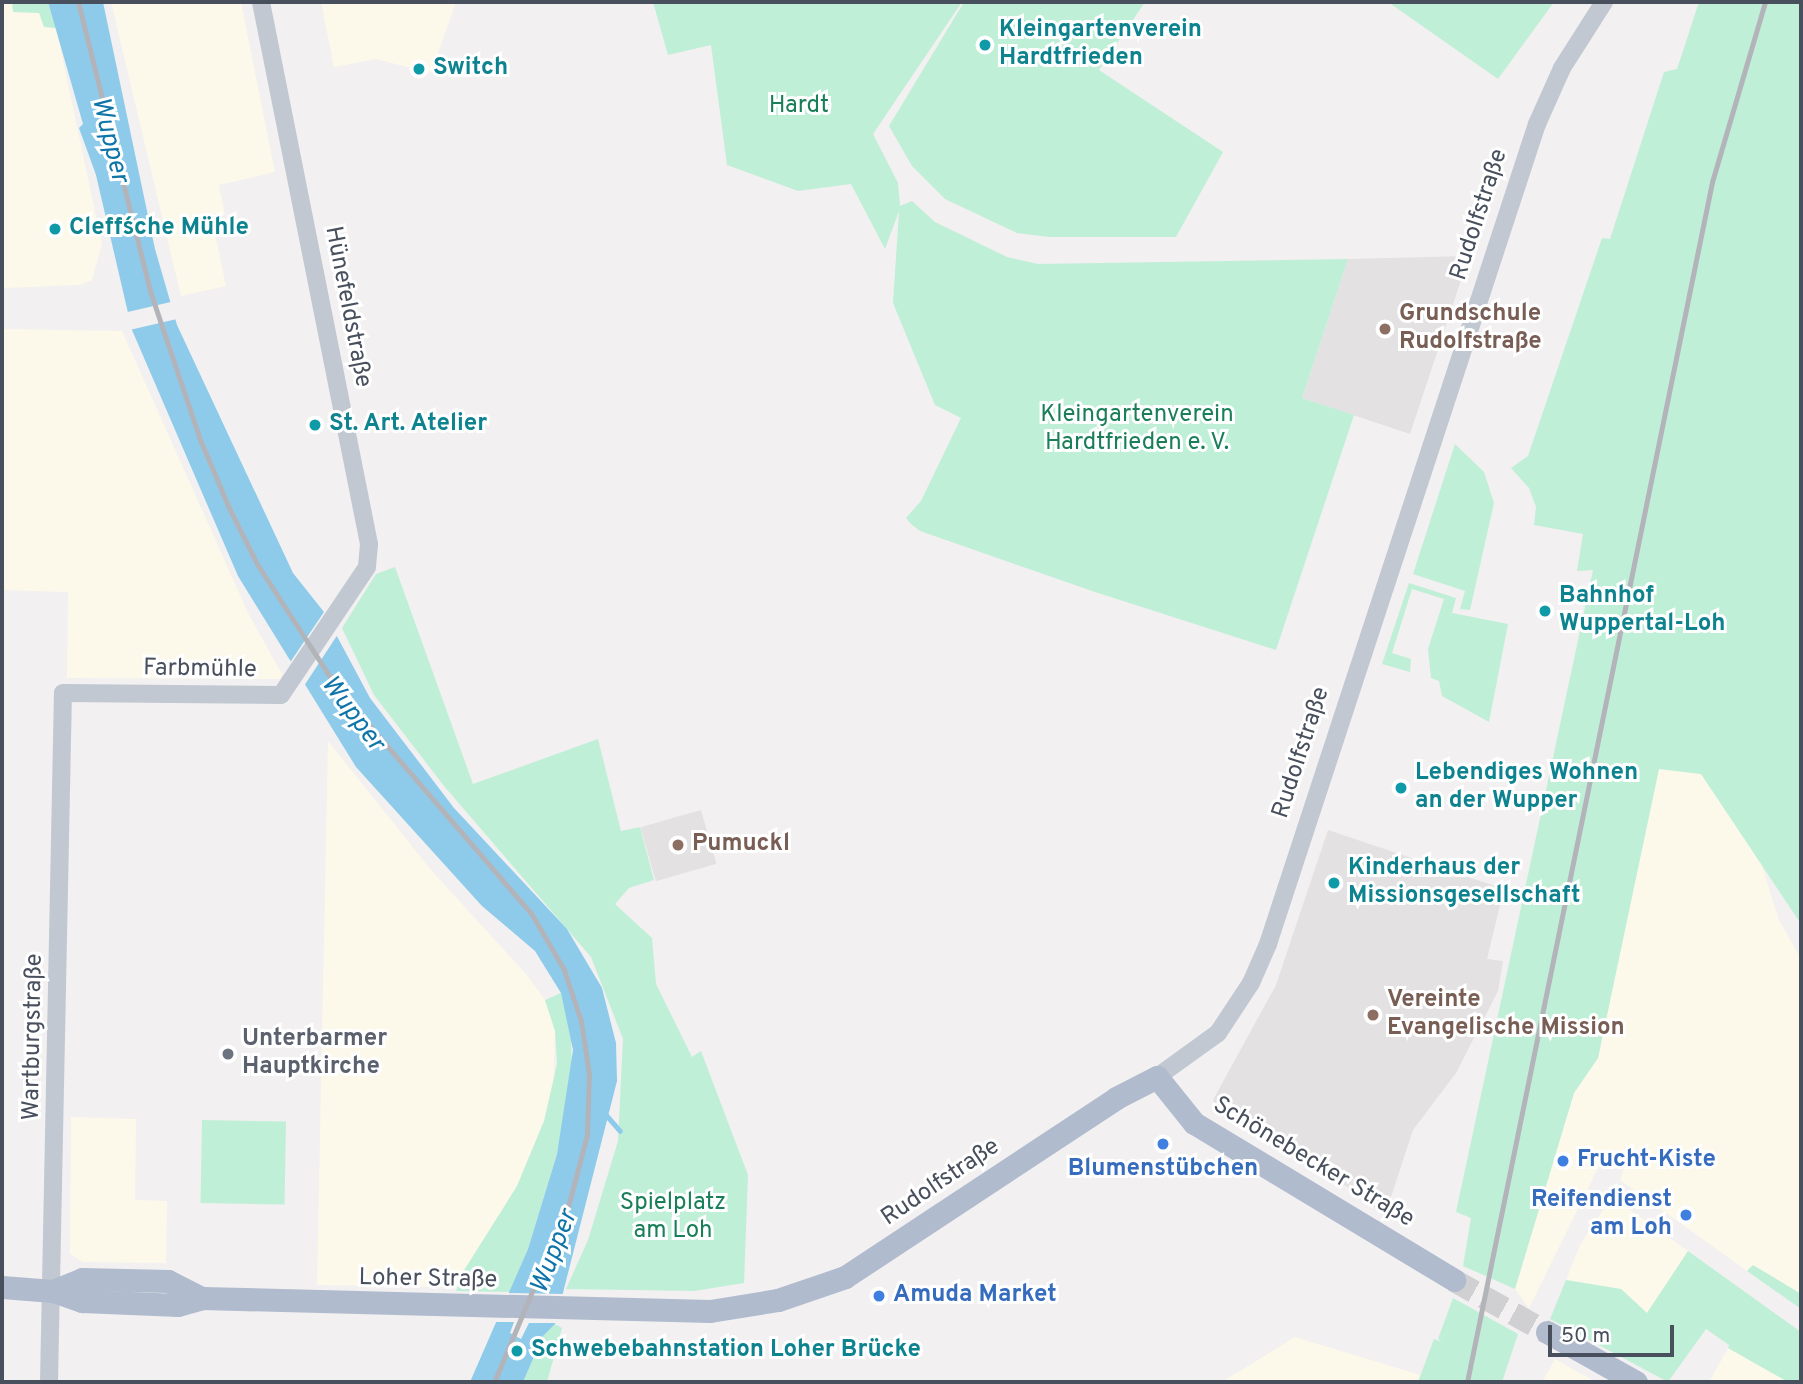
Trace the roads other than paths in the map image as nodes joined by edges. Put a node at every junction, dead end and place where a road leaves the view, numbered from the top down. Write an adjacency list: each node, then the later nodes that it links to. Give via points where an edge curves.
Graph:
1 (261, 2): 3 (street, Hünefeldstraße, via 369,544 362,578)
2 (1604, 2): 5 (street, Rudolfstraße, via 1562,68 1537,124 1268,944 1251,983 1218,1032)
3 (336, 617): 4 (street, Farbmühle, via 281,695)
4 (63, 693): 8 (street, Wartburgstraße)
5 (1157, 1077): 6 (main road, Schönebecker Straße, via 1194,1123); 9 (main road, Rudolfstraße, via 1116,1098 845,1277)
6 (1454, 1280)
7 (2, 1287): 8 (main road, Loher Straße)
8 (53, 1291): 9 (main road, Loher Straße, via 82,1279 168,1280 202,1298 560,1310 710,1311); 11 (street, Wartburgstraße)
9 (778, 1300)
10 (1547, 1332): 12 (main road)
11 (50, 1382)
12 (1636, 1382)

